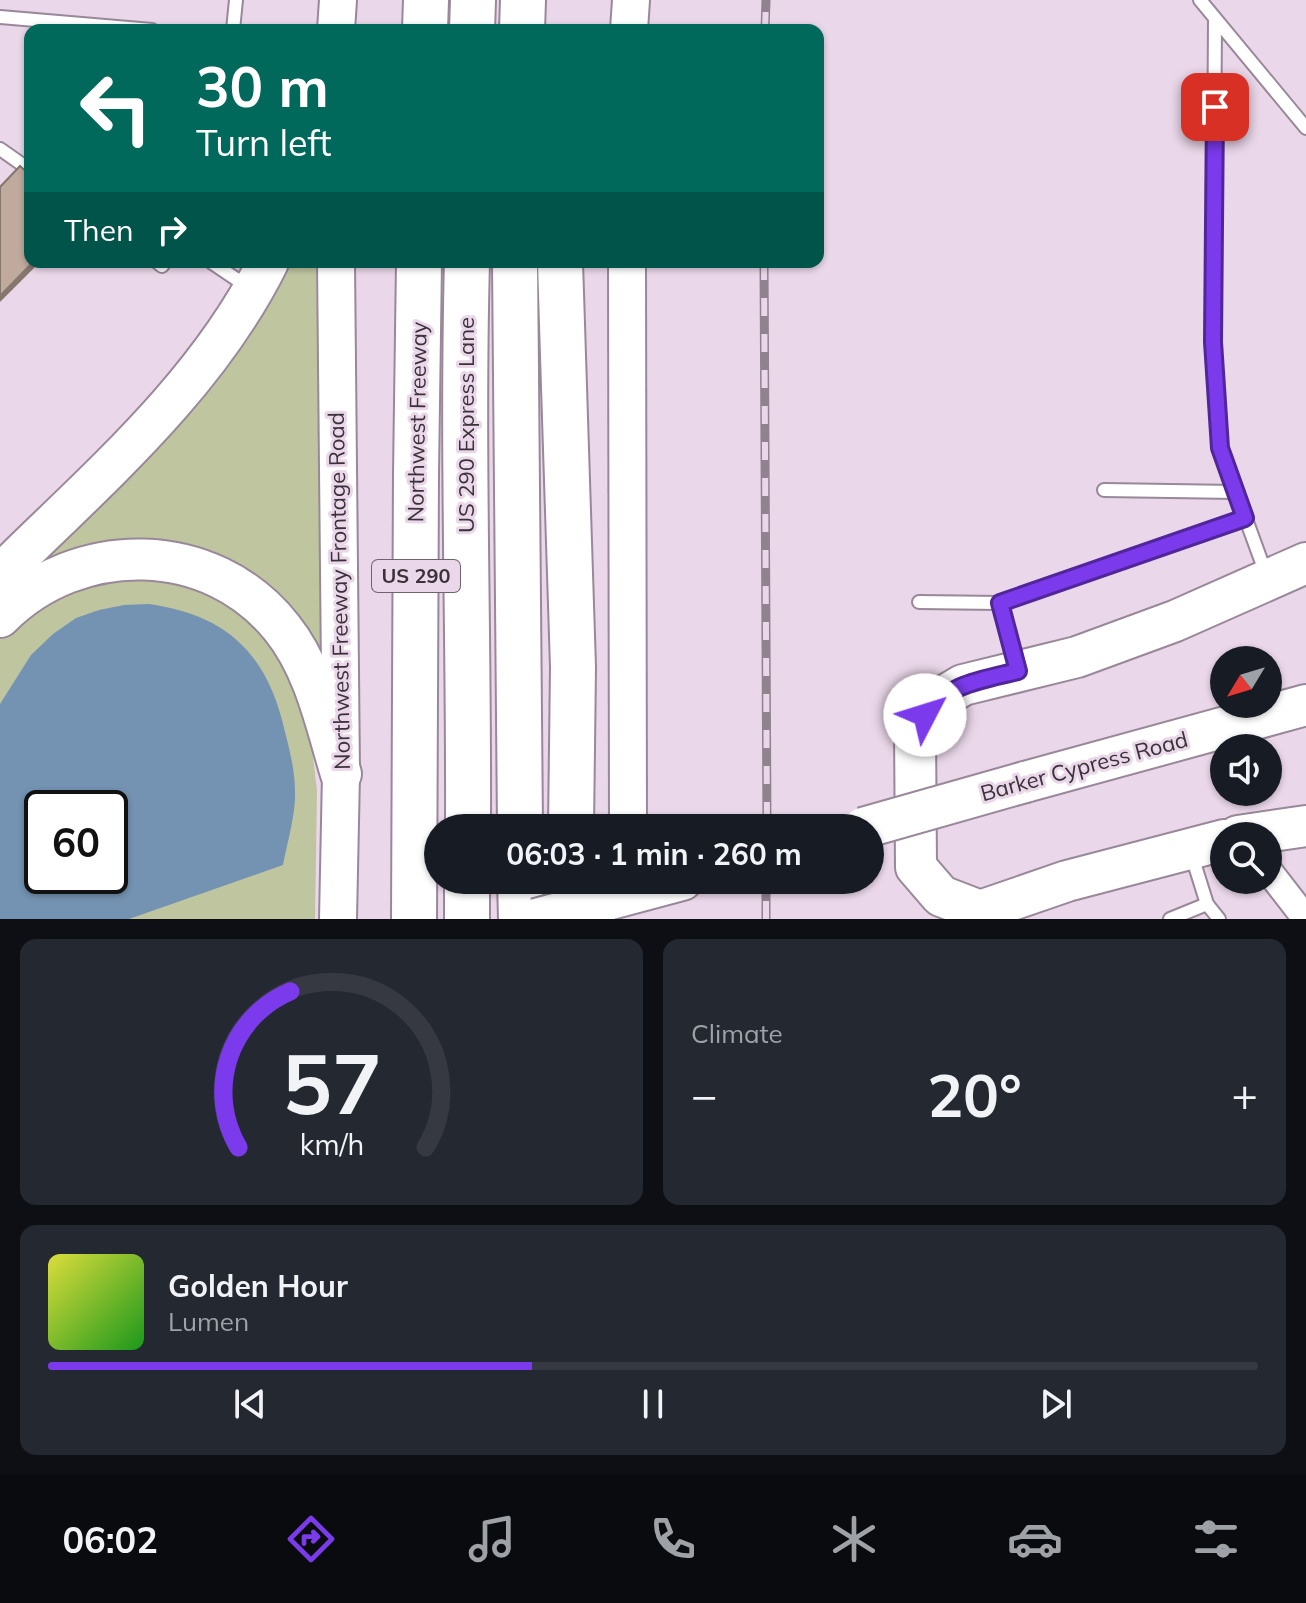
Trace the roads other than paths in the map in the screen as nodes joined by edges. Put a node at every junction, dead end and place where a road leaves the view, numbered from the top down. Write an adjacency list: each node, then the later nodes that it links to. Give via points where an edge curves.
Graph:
1 (236, 0): 11 (lane)
2 (338, 0): 12 (main road)
3 (426, 0): 13 (highway)
4 (473, 0): 14 (highway)
5 (523, 0): 15 (highway)
6 (631, 0): 16 (main road)
7 (1200, 0): 9 (lane)
8 (0, 17): 10 (lane)
9 (1215, 19): 17 (lane); 29 (lane, via 1213,342 1220,448)
10 (82, 24)
11 (234, 24)
12 (336, 24)
13 (425, 24)
14 (472, 24)
15 (522, 24)
16 (629, 24)
17 (1306, 128)
18 (0, 149): 19 (lane)
19 (24, 166)
20 (231, 268): 27 (lane)
21 (336, 268): 39 (main road, Northwest Freeway Frontage Road)
22 (419, 268): 55 (highway, Northwest Freeway / US 290)
23 (467, 268): 40 (highway, US 290 Express Lane)
24 (515, 268): 41 (highway)
25 (560, 268): 42 (highway, via 573,667)
26 (627, 268): 43 (main road)
27 (261, 277): 32 (main road, via 208,359 156,422)
28 (1104, 490): 29 (lane)
29 (1236, 492): 30 (lane)
30 (1245, 518): 33 (lane); 35 (lane)
31 (1306, 563): 33 (main road)
32 (0, 575)
33 (1268, 581): 37 (main road, via 1077,657)
34 (919, 602): 35 (lane)
35 (1000, 603): 37 (lane)
36 (0, 617): 39 (main road, via 45,582 86,565 151,559 216,576 267,611 295,646 314,686)
37 (1018, 671): 47 (main road, via 963,685 936,701 915,728 916,867 941,896 980,911 1022,902 1067,881)
38 (1306, 705): 44 (main road, Barker Cypress Road, bridge)
39 (341, 774): 54 (main road, Northwest Freeway Frontage Road)
40 (468, 814)
41 (520, 814)
42 (571, 814)
43 (628, 814)
44 (884, 822)
45 (1306, 826): 46 (main road)
46 (1282, 830)
47 (1207, 844): 53 (lane)
48 (1282, 888): 61 (street)
49 (467, 894): 56 (highway)
50 (520, 894): 57 (highway)
51 (626, 894): 52 (main road)
52 (605, 899): 58 (main road, bridge)
53 (1207, 904): 59 (lane); 60 (lane)
54 (338, 919)
55 (414, 919)
56 (467, 919)
57 (521, 919)
58 (536, 919)
59 (1170, 919)
60 (1219, 919)
61 (1306, 919)

